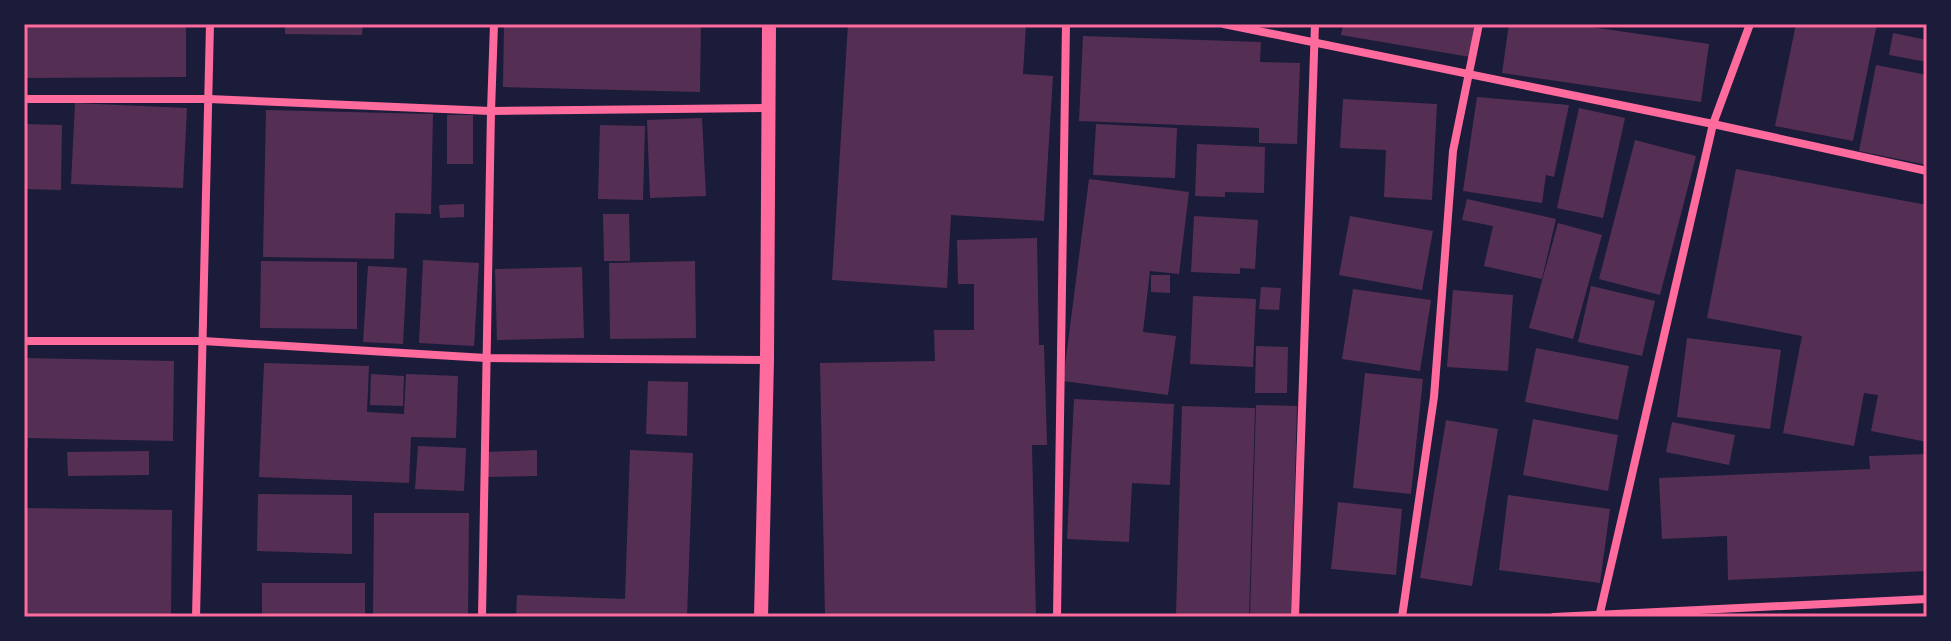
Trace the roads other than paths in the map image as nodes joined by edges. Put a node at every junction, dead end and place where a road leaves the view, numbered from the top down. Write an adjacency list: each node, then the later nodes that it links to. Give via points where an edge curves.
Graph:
1 (210, 24): 12 (street)
2 (494, 24): 14 (street)
3 (769, 24): 13 (street)
4 (1066, 24): 26 (street)
5 (1224, 24): 9 (street)
6 (1315, 24): 9 (street)
7 (1479, 24): 10 (street)
8 (1750, 24): 15 (street)
9 (1314, 42): 10 (street); 27 (street)
10 (1470, 74): 15 (street); 28 (street, via 1453,151 1434,397)
11 (24, 99): 12 (street)
12 (209, 99): 14 (street); 18 (street)
13 (767, 108): 14 (street); 20 (street)
14 (491, 111): 19 (street)
15 (1713, 124): 16 (street); 22 (street)
16 (1927, 171)
17 (24, 341): 18 (street)
18 (203, 341): 19 (street); 23 (street)
19 (486, 358): 20 (street); 24 (street)
20 (767, 360): 25 (street)
21 (1927, 599): 22 (street)
22 (1600, 616): 29 (street)
23 (196, 617)
24 (482, 617)
25 (761, 617)
26 (1057, 617)
27 (1295, 617)
28 (1402, 617)
29 (1554, 617)

